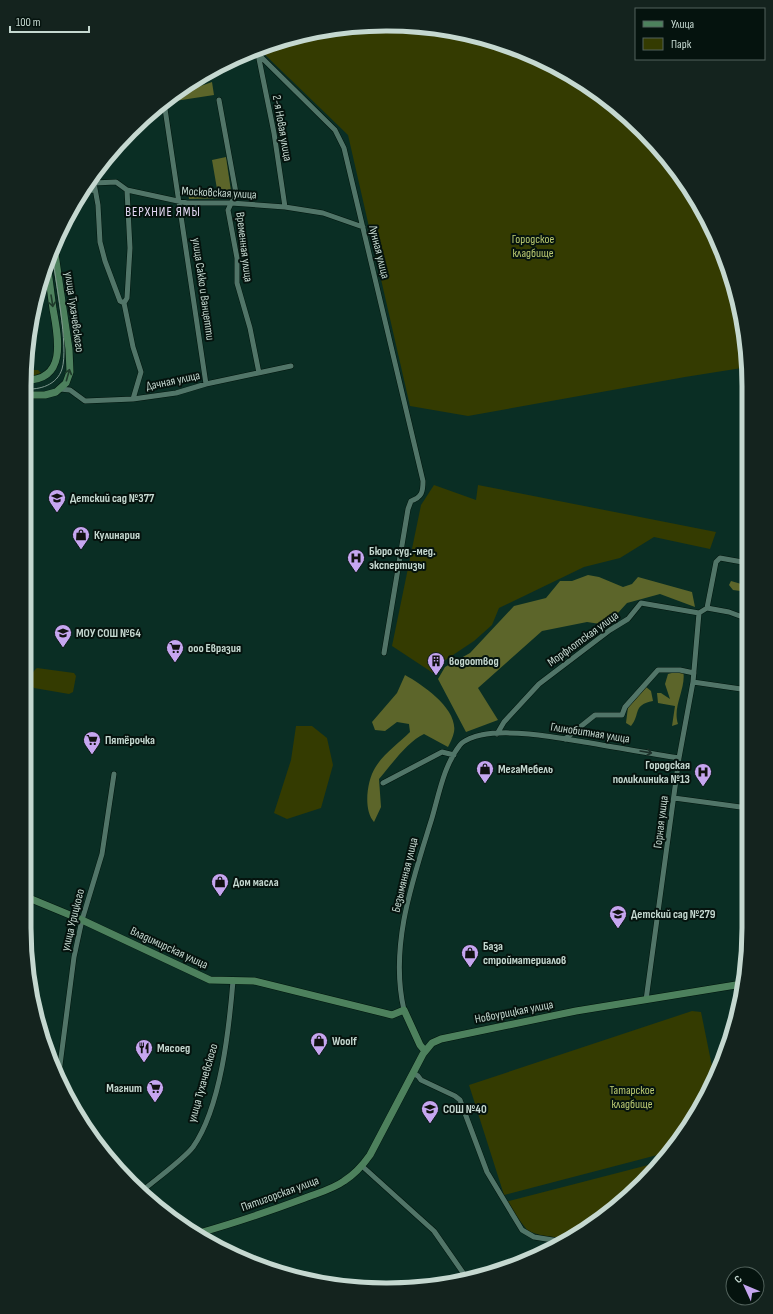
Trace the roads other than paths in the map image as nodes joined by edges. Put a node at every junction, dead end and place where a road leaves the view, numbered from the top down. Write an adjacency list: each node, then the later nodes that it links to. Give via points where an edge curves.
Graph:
1 (259, 55): 13 (street, Лунная улица, via 335,130 344,148)
2 (257, 56): 12 (street, 2-я Новая улица, via 274,133)
3 (219, 100): 11 (street, Временная улица, via 236,193)
4 (165, 108): 10 (street, улица Сакко и Ванцетти)
5 (95, 183): 9 (street, Московская улица, via 116,182)
6 (94, 185): 8 (street, Московская улица)
7 (90, 190): 8 (street, Московская улица)
8 (94, 190): 16 (street, via 104,261 120,301)
9 (128, 190): 10 (street, Московская улица); 16 (street, via 130,248 127,298)
10 (180, 202): 11 (street, Московская улица); 20 (street, улица Сакко и Ванцетти)
11 (231, 203): 12 (street, Московская улица); 18 (street, Временная улица, via 228,210 237,258 237,283)
12 (285, 207): 13 (street, Московская улица, via 323,213)
13 (363, 227): 28 (street, Лунная улица, via 423,481 423,492 419,498 411,501 408,509)
14 (55, 257): 21 (main road, улица Тухачевского, one-way to 14, via 68,377 70,359)
15 (49, 276): 19 (main road, улица Тухачевского, one-way to 19, via 58,338 58,356 47,374)
16 (124, 303): 23 (street, via 141,372)
17 (291, 366): 18 (street, Дачная улица)
18 (259, 373): 20 (street, Дачная улица)
19 (31, 380)
20 (206, 384): 23 (street, Дачная улица, via 176,393)
21 (60, 389): 22 (main road, via 45,395); 23 (street, Дачная улица, via 70,390 85,401)
22 (31, 395)
23 (133, 399)
24 (742, 562): 25 (street, via 720,558 716,562)
25 (707, 608): 26 (street); 27 (street)
26 (699, 613): 29 (street, Горная улица); 32 (street, Морфлотская улица, via 641,603 628,619 539,684 504,722)
27 (742, 617)
28 (384, 653)
29 (694, 673): 30 (street, Горная улица); 33 (street, via 658,670 625,707 622,715 595,715)
30 (693, 682): 31 (street); 35 (street, Горная улица)
31 (742, 689)
32 (497, 734): 33 (street, Глинобитная улица); 34 (street, Безымянная улица, via 470,738 461,744)
33 (566, 739): 35 (street, Глинобитная улица, one-way to 35)
34 (454, 755): 37 (street, via 442,752); 45 (street, Безымянная улица, via 443,779 410,896 401,940 399,990)
35 (679, 758): 38 (street, Горная улица)
36 (114, 774): 41 (street, улица Урицкого, via 102,854)
37 (383, 783)
38 (674, 798): 39 (street); 44 (street, Горная улица)
39 (742, 807)
40 (31, 899): 41 (main road, Владимирская улица)
41 (82, 920): 42 (main road, Владимирская улица, via 210,980); 47 (street, улица Урицкого, via 74,957)
42 (233, 981): 45 (main road, Владимирская улица, via 254,981 392,1015); 50 (street, улица Тухачевского, via 228,1036 206,1120 192,1147)
43 (737, 985): 44 (main road, Новоурицкая улица)
44 (646, 1000): 46 (main road, Новоурицкая улица, via 458,1034 437,1041)
45 (404, 1010): 46 (main road, Безымянная улица, via 420,1045)
46 (426, 1051): 48 (main road, Новоурицкая улица)
47 (60, 1068)
48 (412, 1073): 49 (main road, Новоурицкая улица); 52 (street, via 420,1080 460,1100 486,1172 522,1230 534,1237)
49 (362, 1166): 51 (main road, Пятигорская улица, via 343,1182 323,1191); 53 (street, via 434,1231)
50 (145, 1188)
51 (203, 1232)
52 (554, 1240)
53 (464, 1274)

